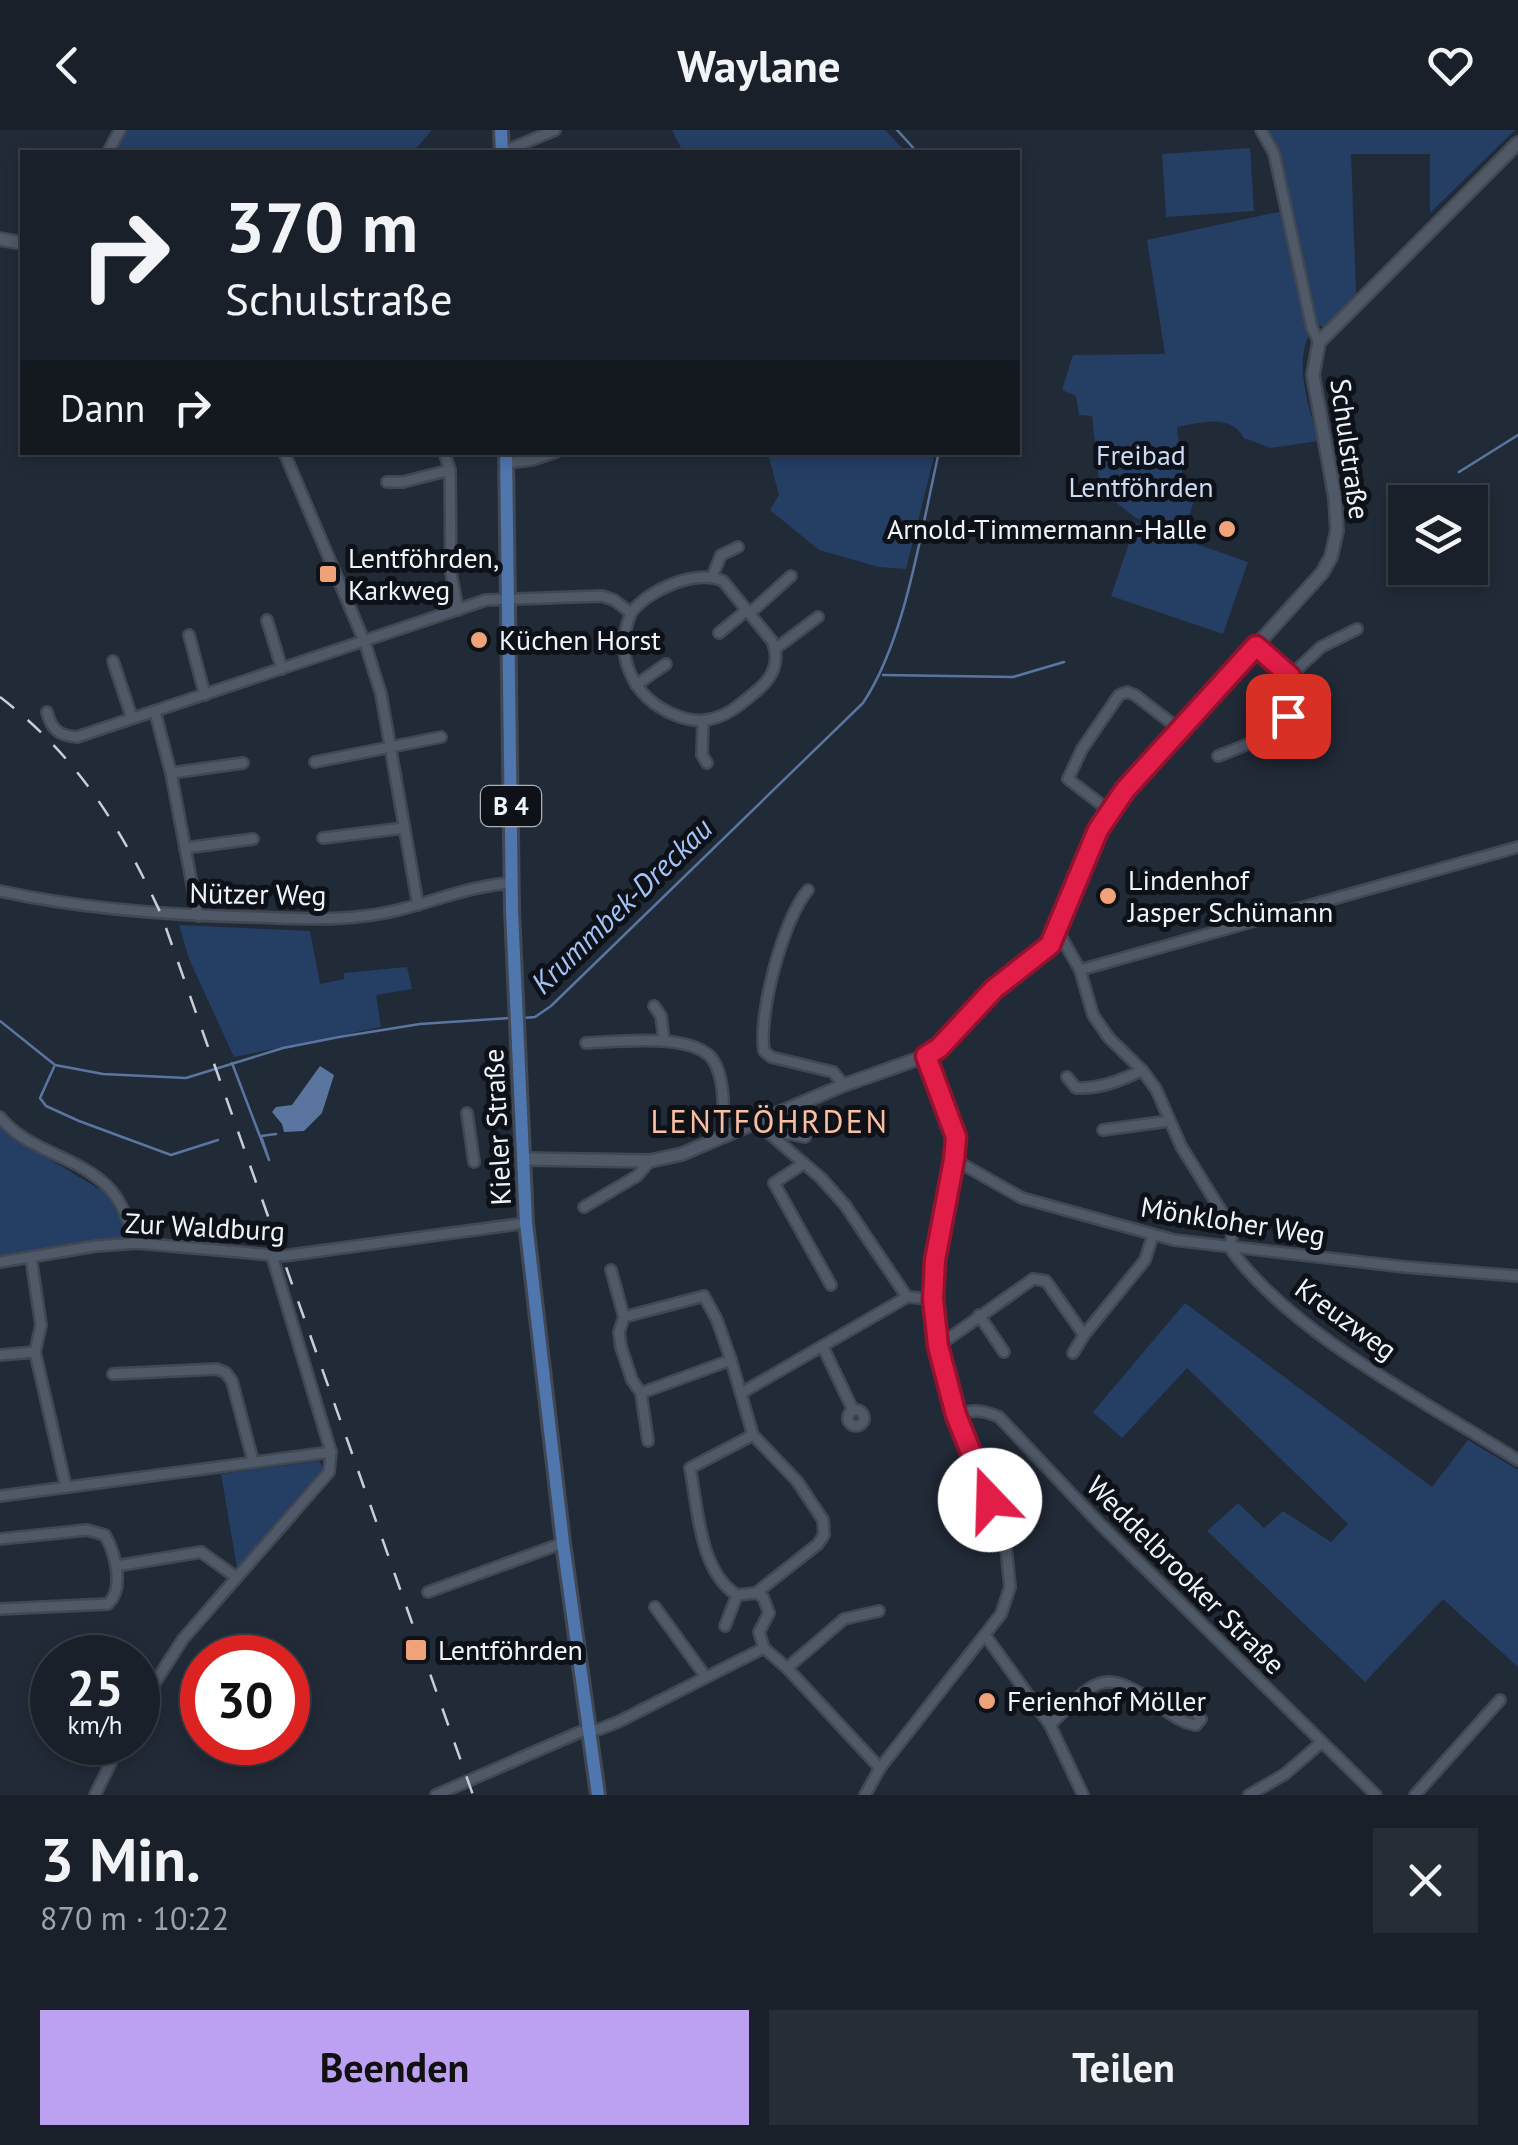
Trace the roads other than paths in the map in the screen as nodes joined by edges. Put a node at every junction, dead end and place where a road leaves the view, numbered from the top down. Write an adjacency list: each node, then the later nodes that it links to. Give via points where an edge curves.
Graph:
1 (554, 130): 4 (street)
2 (1261, 130): 5 (street, via 1274,152)
3 (1518, 143): 5 (street, Schulstraße)
4 (507, 150)
5 (1319, 342): 25 (street, Schulstraße, via 1313,375 1336,541 1315,582)
6 (285, 455): 24 (street)
7 (445, 455): 10 (street)
8 (547, 455): 9 (street)
9 (506, 458): 15 (main road, Kieler Straße / B 4)
10 (450, 470): 11 (street); 16 (street)
11 (387, 482)
12 (738, 546): 14 (street, via 721,555)
13 (791, 576): 17 (street)
14 (712, 577): 17 (street); 18 (street, via 649,594)
15 (508, 598): 16 (street); 18 (street, via 602,596); 51 (main road, Kieler Straße / B 4)
16 (458, 610): 24 (street)
17 (748, 612): 22 (street); 26 (street)
18 (631, 613): 31 (street, via 622,642)
19 (818, 618): 26 (street)
20 (267, 620): 29 (street)
21 (1357, 629): 30 (street, via 1321,647)
22 (719, 634)
23 (189, 635): 32 (street)
24 (365, 643): 29 (street); 39 (street)
25 (1256, 646): 30 (street); 37 (street, Schulstraße)
26 (776, 649): 36 (street, via 767,682 733,711)
27 (113, 660): 35 (street)
28 (666, 664): 31 (street)
29 (282, 669): 32 (street)
30 (1290, 676): 40 (street, via 1293,701 1279,726)
31 (636, 685): 36 (street, via 663,710)
32 (205, 695): 34 (street)
33 (47, 712): 35 (street, via 50,726 68,737)
34 (155, 712): 35 (street); 44 (street)
35 (132, 718)
36 (704, 721): 43 (street)
37 (1178, 729): 45 (street, Schulstraße); 45 (street, via 1135,695 1119,695 1068,778)
38 (441, 737): 39 (street)
39 (391, 746): 41 (street); 46 (street)
40 (1218, 756)
41 (315, 762)
42 (242, 763): 44 (street)
43 (707, 763)
44 (171, 773): 50 (street)
45 (1110, 812): 56 (street, Schulstraße)
46 (404, 828): 47 (street); 54 (street)
47 (323, 838)
48 (254, 839): 50 (street)
49 (1518, 846): 57 (street)
50 (185, 848): 55 (street)
51 (512, 884): 54 (street, Nützer Weg, via 451,893); 72 (main road, Kieler Straße / B 4)
52 (808, 890): 64 (street, via 788,920 762,1026 764,1051 833,1072)
53 (0, 891): 55 (street, Nützer Weg)
54 (418, 906): 55 (street, Nützer Weg, via 328,920)
55 (198, 916)
56 (1058, 931): 57 (street, Kreuzweg); 61 (street, Schulstraße, via 1039,956 994,989)
57 (1080, 970): 62 (street, Kreuzweg, via 1093,1014)
58 (654, 1006): 59 (street)
59 (664, 1041): 60 (street); 70 (street, via 713,1059)
60 (586, 1043)
61 (926, 1056): 64 (street, Schulstraße); 73 (street, via 953,1125)
62 (1142, 1070): 63 (street, via 1085,1088); 67 (street, Kreuzweg)
63 (1067, 1076)
64 (844, 1086): 68 (street, Schulstraße)
65 (467, 1112): 75 (street)
66 (0, 1117): 80 (street, via 111,1189)
67 (1170, 1121): 69 (street); 81 (street, Kreuzweg, via 1233,1230)
68 (760, 1126): 70 (street, Schulstraße); 71 (street); 76 (street)
69 (1103, 1130)
70 (724, 1137): 74 (street, Schulstraße)
71 (806, 1137)
72 (523, 1159): 74 (street, Schulstraße); 78 (main road, Kieler Straße / B 4)
73 (954, 1160): 79 (street, Mönkloher Weg, via 1022,1198); 89 (street)
74 (650, 1161): 77 (street, Schulstraße)
75 (474, 1162)
76 (804, 1164): 87 (street, via 774,1183); 88 (street, via 844,1204)
77 (584, 1207)
78 (526, 1223): 82 (street, Zur Waldburg); 113 (main road, Kieler Straße / B 4)
79 (1153, 1235): 81 (street, Mönkloher Weg); 92 (street, via 1145,1260)
80 (137, 1242): 82 (street, Zur Waldburg); 83 (street, Zur Waldburg)
81 (1230, 1248): 86 (street, Mönkloher Weg); 108 (street, Kreuzweg, via 1326,1340)
82 (272, 1256): 107 (street)
83 (31, 1258): 84 (street, Zur Waldburg); 95 (street, via 41,1325)
84 (0, 1262)
85 (610, 1270): 91 (street)
86 (1518, 1276)
87 (831, 1286)
88 (907, 1297): 89 (street); 94 (street)
89 (933, 1299): 93 (street)
90 (979, 1316): 92 (street, via 1033,1279 1046,1281); 93 (street); 96 (street)
91 (624, 1317): 99 (street, via 704,1296); 102 (street, via 621,1347)
92 (1084, 1336): 97 (street)
93 (938, 1346): 104 (street)
94 (822, 1347): 101 (street); 103 (street)
95 (35, 1352): 98 (street); 110 (street)
96 (1004, 1352)
97 (1073, 1354)
98 (0, 1356)
99 (731, 1360): 101 (street); 102 (street)
100 (113, 1374): 109 (street, via 226,1372)
101 (743, 1392): 105 (street)
102 (641, 1393): 106 (street)
103 (853, 1410)
104 (956, 1415): 123 (street, via 1009,1564 1007,1601); 132 (street, Weddelbrooker Straße, via 985,1411 999,1418)
105 (754, 1435): 117 (street, via 797,1481 823,1520 824,1535); 118 (street, via 690,1468 703,1540)
106 (648, 1440)
107 (331, 1452): 109 (street); 115 (street, via 327,1476)
108 (1518, 1460)
109 (253, 1461): 110 (street)
110 (66, 1487): 111 (street)
111 (0, 1496)
112 (0, 1540): 114 (street, via 96,1532 105,1535)
113 (563, 1542): 116 (street); 131 (main road, Kieler Straße / B 4)
114 (116, 1566): 115 (street, via 201,1552); 120 (street, via 115,1598 108,1604)
115 (236, 1577): 126 (street)
116 (428, 1592)
117 (756, 1593): 118 (street); 124 (street, via 769,1613 759,1632)
118 (736, 1595): 122 (street)
119 (655, 1607): 127 (street)
120 (0, 1609)
121 (879, 1611): 125 (street, via 844,1618)
122 (725, 1626)
123 (985, 1635): 130 (street); 134 (street)
124 (764, 1648): 125 (street); 127 (street)
125 (787, 1668): 134 (street)
126 (160, 1675)
127 (706, 1677): 131 (street)
128 (1500, 1700): 142 (street)
129 (1169, 1712): 130 (street, via 1110,1680 1091,1686)
130 (1050, 1724): 139 (street)
131 (590, 1731): 136 (street); 137 (main road, Kieler Straße / B 4)
132 (1322, 1742): 140 (street); 141 (street, Weddelbrooker Straße)
133 (110, 1765): 135 (street)
134 (880, 1768): 138 (street)
135 (95, 1795)
136 (436, 1795)
137 (598, 1795)
138 (865, 1795)
139 (1083, 1795)
140 (1249, 1795)
141 (1376, 1795)
142 (1415, 1795)

